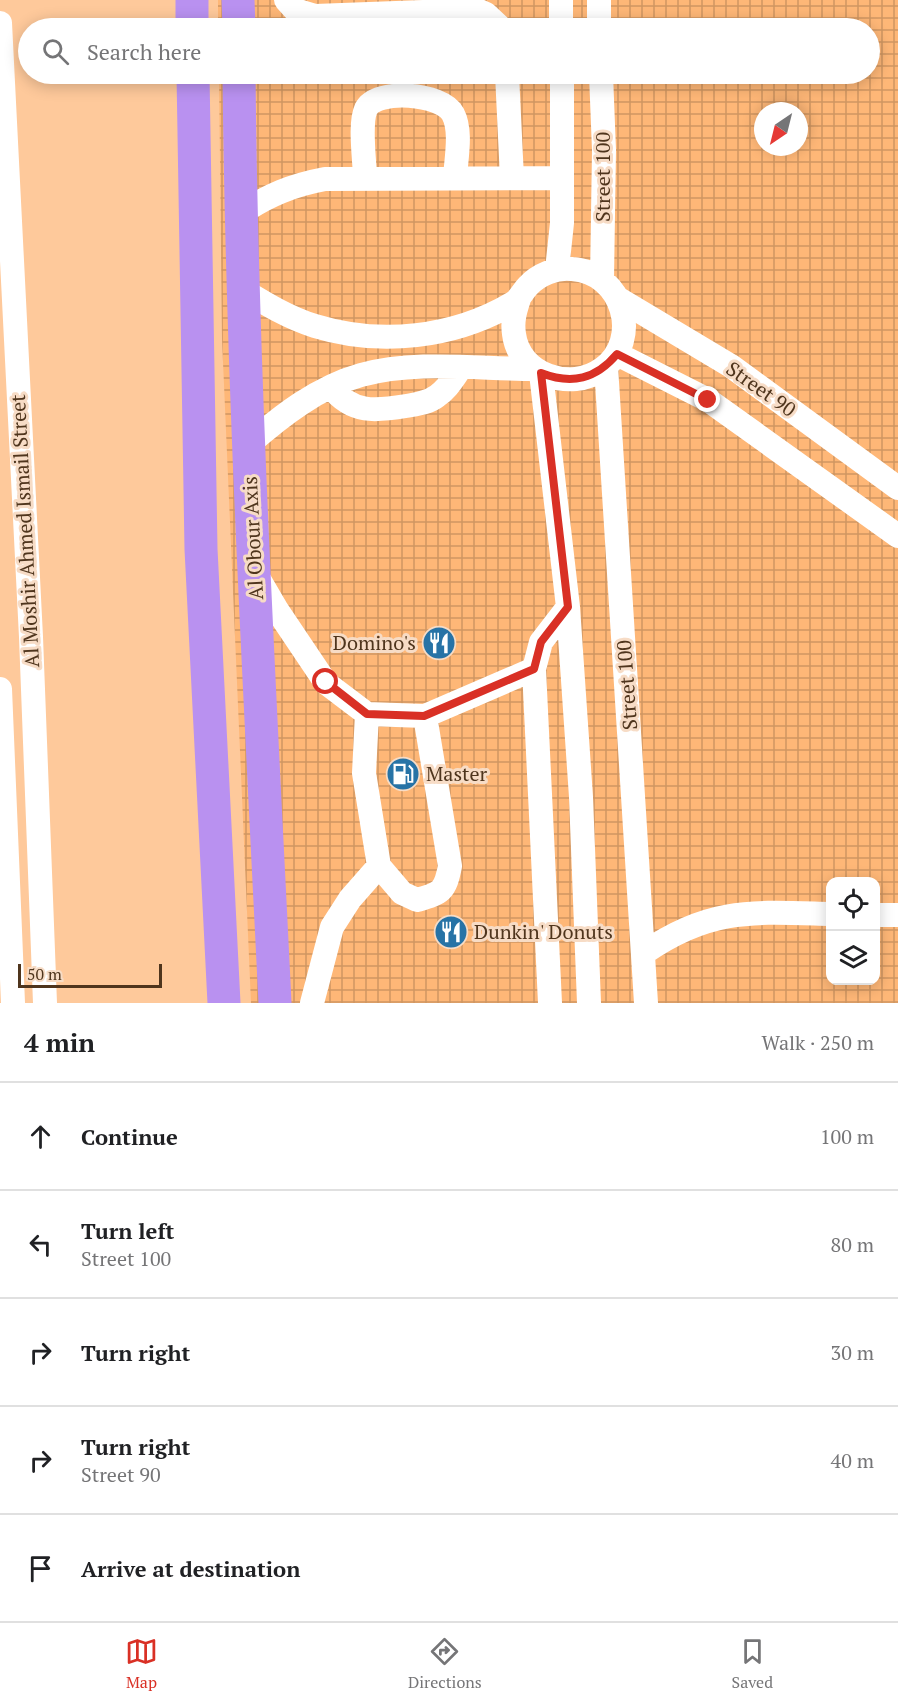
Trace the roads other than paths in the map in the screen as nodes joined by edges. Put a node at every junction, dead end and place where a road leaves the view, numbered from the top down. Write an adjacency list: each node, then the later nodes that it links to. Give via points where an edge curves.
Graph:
1 (192, 0): 6 (highway)
2 (238, 0): 7 (highway)
3 (286, 0): 8 (street, via 295,10 315,16 477,10)
4 (561, 0): 9 (street)
5 (599, 0): 10 (street)
6 (192, 18)
7 (238, 18)
8 (490, 18)
9 (561, 18)
10 (599, 18)
11 (0, 23): 22 (street, Al Moshir Ahmed Ismail Street)
12 (193, 84): 53 (highway, via 201,549)
13 (239, 84): 21 (highway, Al Obour Axis)
14 (507, 84): 18 (street)
15 (562, 84): 19 (street, Street 100)
16 (601, 84): 24 (street, Street 100)
17 (455, 178): 18 (street); 20 (street); 20 (street, via 456,125 452,112 431,98 380,98 366,110 364,119)
18 (512, 178): 19 (street)
19 (562, 178): 23 (street, Street 100)
20 (365, 179): 21 (street, via 325,178 295,185 266,196)
21 (240, 214): 25 (highway, Al Obour Axis)
22 (5, 217): 52 (street, Al Moshir Ahmed Ismail Street, via 33,672)
23 (557, 270): 24 (street, via 573,268); 26 (street, via 530,284)
24 (602, 280): 27 (street)
25 (243, 290): 26 (street, via 277,311 315,326 395,338 436,333 475,321); 34 (highway, Al Obour Axis)
26 (519, 299): 31 (street, via 513,317 514,337 522,355)
27 (619, 299): 28 (street, via 625,323 623,339); 29 (street, Street 90)
28 (612, 360): 31 (street, via 586,378 556,379); 33 (street, Street 90); 50 (street, Street 100)
29 (731, 366): 33 (street); 35 (street, Street 90)
30 (461, 368): 31 (street); 32 (street, via 390,370 360,375); 32 (street, via 440,395 429,401 383,410 359,409 338,397)
31 (538, 371): 38 (street)
32 (331, 387): 34 (street, via 300,404)
33 (708, 400): 36 (street, Street 90)
34 (249, 445): 37 (highway, Al Obour Axis)
35 (898, 488)
36 (898, 536)
37 (255, 571): 42 (street, via 326,682); 54 (highway, Al Obour Axis)
38 (568, 607): 39 (street, via 541,642); 57 (street)
39 (534, 669): 43 (street); 56 (street)
40 (0, 689): 41 (street, Al Moshir Ahmed Ismail Street)
41 (0, 694): 44 (street, Al Moshir Ahmed Ismail Street)
42 (367, 714): 43 (street); 45 (street, via 364,773)
43 (424, 716): 45 (street, via 450,866 447,886 437,894 417,900 402,893)
44 (1, 723): 49 (street, Al Moshir Ahmed Ismail Street)
45 (379, 866): 55 (street, via 332,927)
46 (826, 914): 50 (street, via 727,915 683,929)
47 (880, 915): 48 (street)
48 (898, 915)
49 (5, 939): 51 (street, Al Moshir Ahmed Ismail Street)
50 (644, 953): 58 (street, Street 100)
51 (13, 1003)
52 (45, 1003)
53 (224, 1003)
54 (275, 1003)
55 (312, 1003)
56 (550, 1003)
57 (589, 1003)
58 (646, 1003)

